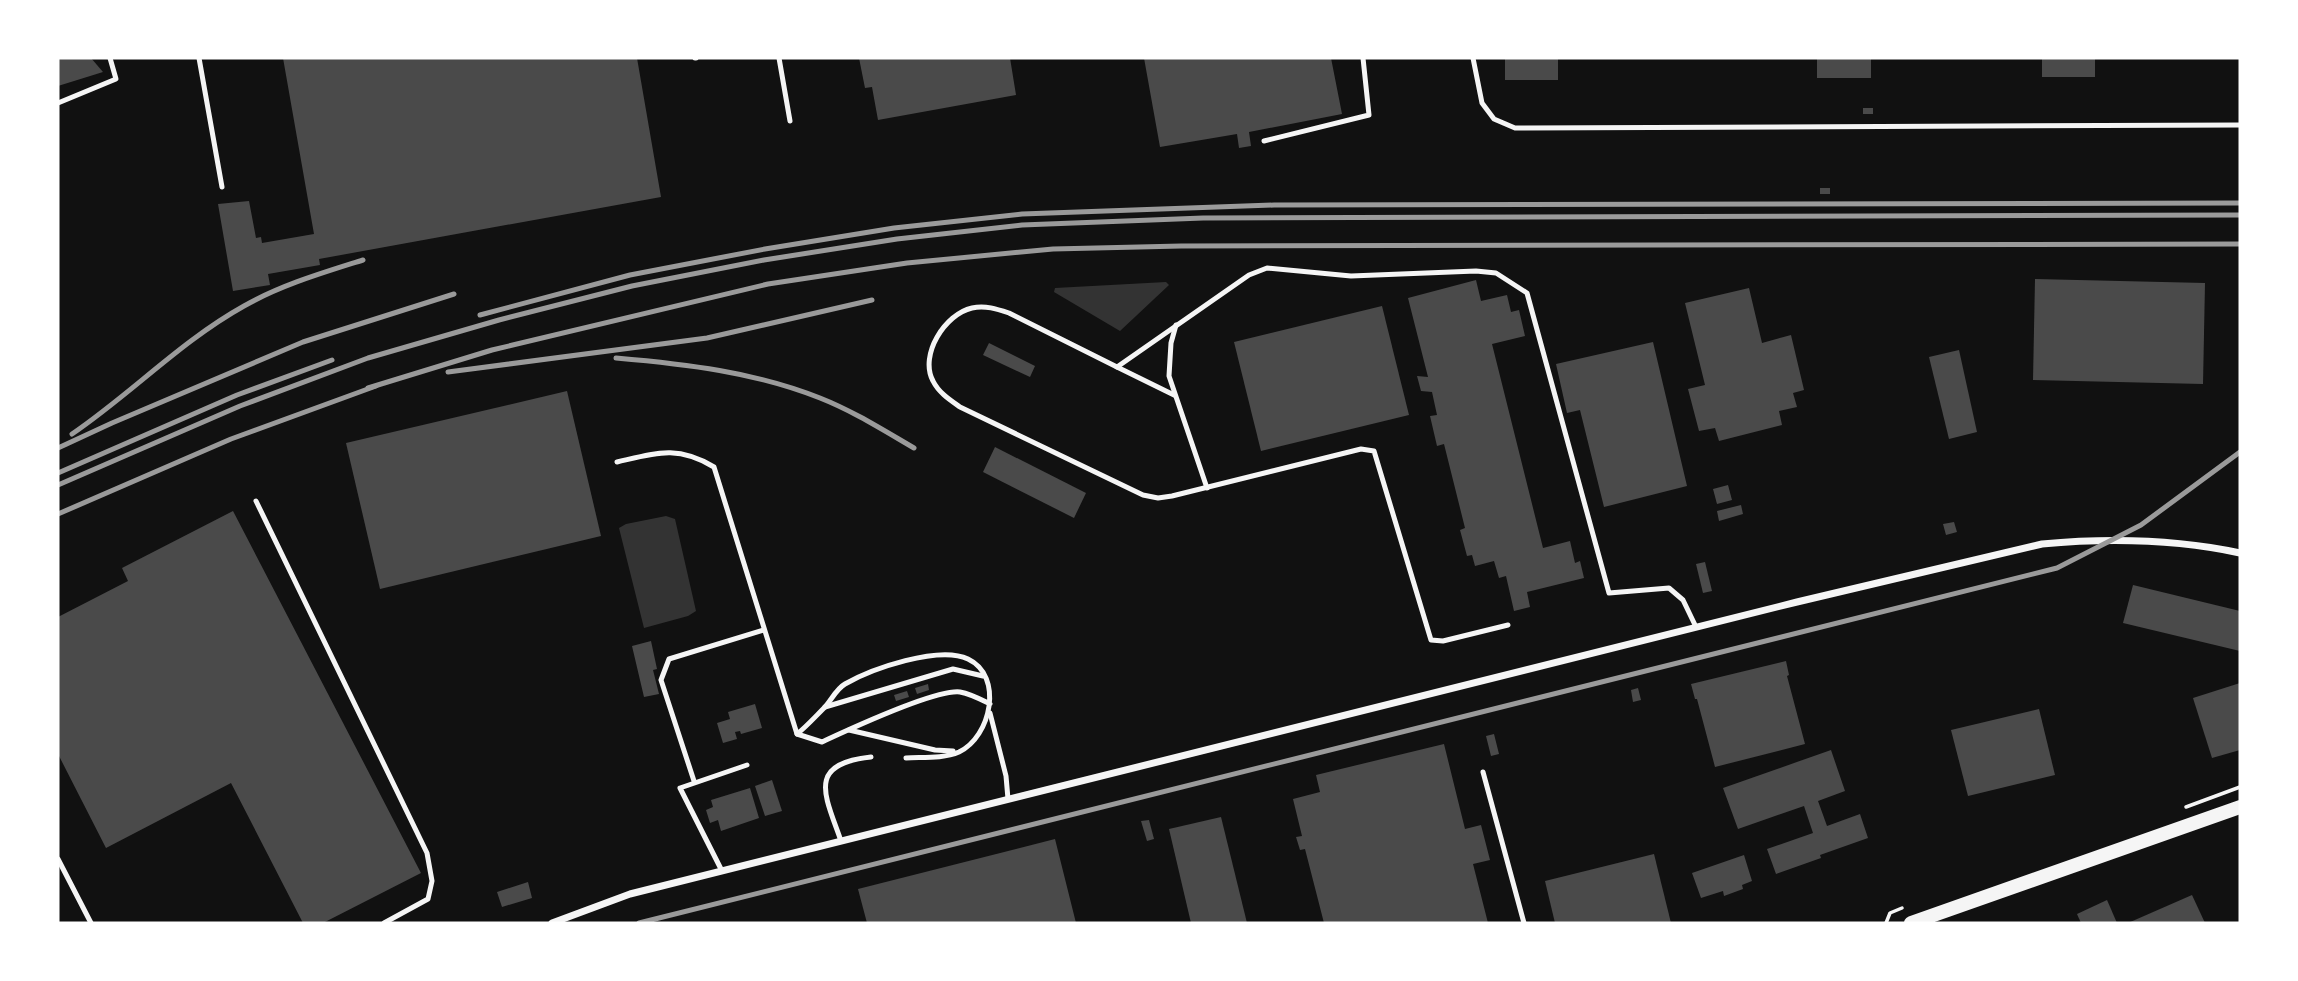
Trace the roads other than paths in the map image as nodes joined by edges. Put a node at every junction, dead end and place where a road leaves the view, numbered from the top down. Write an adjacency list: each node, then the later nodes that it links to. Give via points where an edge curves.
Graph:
1 (110, 58): 6 (lane, via 116,79)
2 (199, 58): 10 (lane)
3 (779, 58): 7 (lane)
4 (1363, 58): 9 (lane, via 1369,115)
5 (1473, 58): 8 (lane, via 1482,103 1494,119 1515,128)
6 (58, 103)
7 (790, 121)
8 (2240, 125)
9 (1264, 141)
10 (222, 187)
11 (1177, 325): 12 (lane); 13 (lane, via 1169,376); 19 (lane, via 1249,275 1267,268 1351,276 1496,273 1527,293 1609,593 1669,588 1684,600)
12 (1117, 367): 13 (lane); 15 (lane, via 991,307 956,315 943,327 929,362 932,379 943,396 960,407 1143,495 1158,498)
13 (1175, 395): 15 (lane)
14 (617, 462): 20 (lane, via 683,452 714,467)
15 (1207, 488): 18 (lane, via 1362,449 1374,451 1431,640)
16 (256, 500): 38 (lane, via 427,853 432,881 428,899)
17 (2240, 553): 19 (street, via 2166,542 2042,544)
18 (1508, 625)
19 (1696, 627): 32 (street)
20 (764, 631): 25 (lane); 31 (lane, via 669,659 661,680)
21 (984, 676): 22 (lane, via 954,669); 22 (lane, via 968,658 920,657 842,685); 23 (lane)
22 (825, 707): 25 (lane)
23 (990, 707): 24 (lane, via 975,696 957,692); 26 (lane, via 977,738); 32 (lane)
24 (849, 730): 25 (lane, via 822,742); 26 (lane)
25 (797, 734)
26 (959, 752): 28 (lane)
27 (871, 757): 34 (lane, via 841,762 826,780 826,796)
28 (906, 758)
29 (747, 765): 31 (lane)
30 (1483, 772): 40 (lane)
31 (694, 781): 36 (lane, via 680,788)
32 (1008, 799): 34 (street)
33 (2240, 807): 41 (main road)
34 (841, 841): 36 (street)
35 (58, 859): 37 (lane)
36 (722, 871): 39 (street, via 630,894)
37 (90, 923)
38 (384, 923)
39 (552, 923)
40 (1524, 923)
41 (1911, 923)

